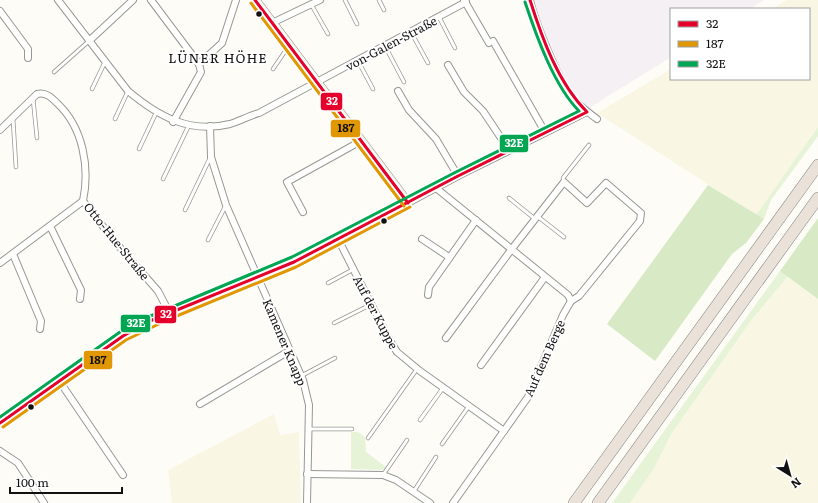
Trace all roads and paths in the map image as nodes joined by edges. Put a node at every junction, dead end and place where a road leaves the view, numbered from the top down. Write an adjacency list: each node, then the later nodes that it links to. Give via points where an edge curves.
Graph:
1 (58, 0): 19 (street, von-Galen-Straße)
2 (133, 0): 19 (street)
3 (151, 0): 27 (street)
4 (236, 0): 27 (street, via 222,43)
5 (255, 0): 15 (street)
6 (320, 0): 11 (street)
7 (345, 0): 16 (lane)
8 (379, 0): 12 (lane)
9 (530, 0): 38 (street, via 565,86)
10 (465, 1): 14 (street, von-Galen-Straße); 47 (street)
11 (311, 4): 15 (street); 18 (lane)
12 (384, 10)
13 (0, 11): 23 (street, via 28,49)
14 (439, 17): 17 (street, von-Galen-Straße); 22 (lane)
15 (272, 23): 20 (street)
16 (357, 24)
17 (411, 32): 21 (street, von-Galen-Straße); 26 (lane)
18 (328, 34)
19 (89, 42): 25 (street, von-Galen-Straße); 30 (lane)
20 (289, 45): 29 (lane); 32 (street)
21 (385, 46): 24 (street, von-Galen-Straße); 31 (lane)
22 (455, 48)
23 (28, 58)
24 (358, 61): 32 (street, von-Galen-Straße); 33 (lane)
25 (105, 62): 34 (lane); 36 (street, von-Galen-Straße)
26 (428, 63)
27 (199, 64): 43 (street, via 201,72)
28 (448, 65): 52 (street, via 464,92 483,111)
29 (273, 69)
30 (54, 72)
31 (404, 82)
32 (317, 83): 45 (street, von-Galen-Straße, via 259,113 230,124); 49 (street)
33 (373, 89)
34 (92, 90)
35 (398, 91): 56 (street, via 408,110 436,138)
36 (128, 92): 39 (street, von-Galen-Straße); 41 (lane)
37 (33, 98): 40 (street); 48 (lane); 62 (street, Otto-Hue-Straße, via 42,93 50,96 77,130 84,159 86,188)
38 (587, 112): 42 (street); 47 (street)
39 (156, 113): 43 (street, von-Galen-Straße); 51 (lane)
40 (13, 117): 46 (street); 55 (lane)
41 (115, 119)
42 (597, 119)
43 (173, 122): 44 (street, von-Galen-Straße)
44 (189, 125): 45 (street, von-Galen-Straße); 57 (lane)
45 (210, 126): 53 (street, Kamener Knapp)
46 (0, 130)
47 (546, 132): 52 (street)
48 (37, 138)
49 (361, 141): 63 (street); 66 (street, via 287,182)
50 (589, 145): 58 (lane, via 562,178)
51 (139, 149)
52 (509, 150): 56 (street)
53 (211, 157): 64 (street, Kamener Knapp); 65 (lane)
54 (818, 165): 117 (highway)
55 (16, 167)
56 (458, 176): 59 (street)
57 (163, 178)
58 (564, 182): 67 (street); 84 (street, Auf dem Berge, via 587,203 606,183 641,213 640,221 579,296)
59 (436, 188): 63 (street); 68 (street)
60 (509, 198): 67 (lane)
61 (818, 198): 118 (highway)
62 (83, 201): 69 (street); 86 (street, Otto-Hue-Straße, via 158,291)
63 (408, 204): 71 (street)
64 (226, 205): 73 (lane); 80 (street, Kamener Knapp)
65 (185, 210)
66 (303, 212)
67 (536, 217): 70 (lane); 74 (street)
68 (476, 220): 74 (street); 76 (street)
69 (50, 226): 75 (street); 83 (street, via 82,290)
70 (564, 237)
71 (338, 239): 78 (street, Auf der Kuppe); 80 (street)
72 (422, 239): 76 (street)
73 (208, 240)
74 (511, 250): 79 (street); 89 (street)
75 (13, 254): 77 (street); 88 (street, via 41,321)
76 (449, 257): 82 (street, via 429,288)
77 (0, 263)
78 (354, 269): 81 (lane); 85 (street, Auf der Kuppe)
79 (544, 277): 84 (street); 92 (street)
80 (257, 278): 86 (street); 90 (street, Kamener Knapp)
81 (328, 283)
82 (428, 295)
83 (80, 299)
84 (571, 301): 103 (street, Auf dem Berge, via 534,386)
85 (372, 304): 87 (lane); 93 (street, Auf der Kuppe, via 397,352)
86 (169, 312): 95 (street, via 123,336)
87 (334, 323)
88 (40, 329)
89 (446, 338)
90 (289, 351): 94 (street, Kamener Knapp); 97 (street)
91 (334, 358): 94 (lane)
92 (481, 365)
93 (417, 369): 96 (street, Auf der Kuppe); 104 (lane)
94 (301, 376): 101 (street, Kamener Knapp, via 309,405)
95 (60, 382): 100 (street); 110 (street)
96 (443, 388): 98 (street, Auf der Kuppe); 99 (lane)
97 (200, 404)
98 (469, 406): 103 (street, Auf der Kuppe); 106 (lane)
99 (420, 420)
100 (0, 423)
101 (308, 429): 102 (lane); 109 (street, Kamener Knapp)
102 (352, 429)
103 (504, 431): 116 (street, Auf dem Berge)
104 (368, 438)
105 (407, 440): 111 (lane)
106 (442, 444)
107 (0, 451): 113 (street, via 18,463)
108 (436, 457): 112 (lane)
109 (307, 474): 111 (street); 114 (street, Kamener Knapp)
110 (123, 475)
111 (384, 475): 112 (street)
112 (414, 491): 115 (street)
113 (44, 503)
114 (307, 503)
115 (430, 503)
116 (453, 503)
117 (574, 503)
118 (598, 503)

